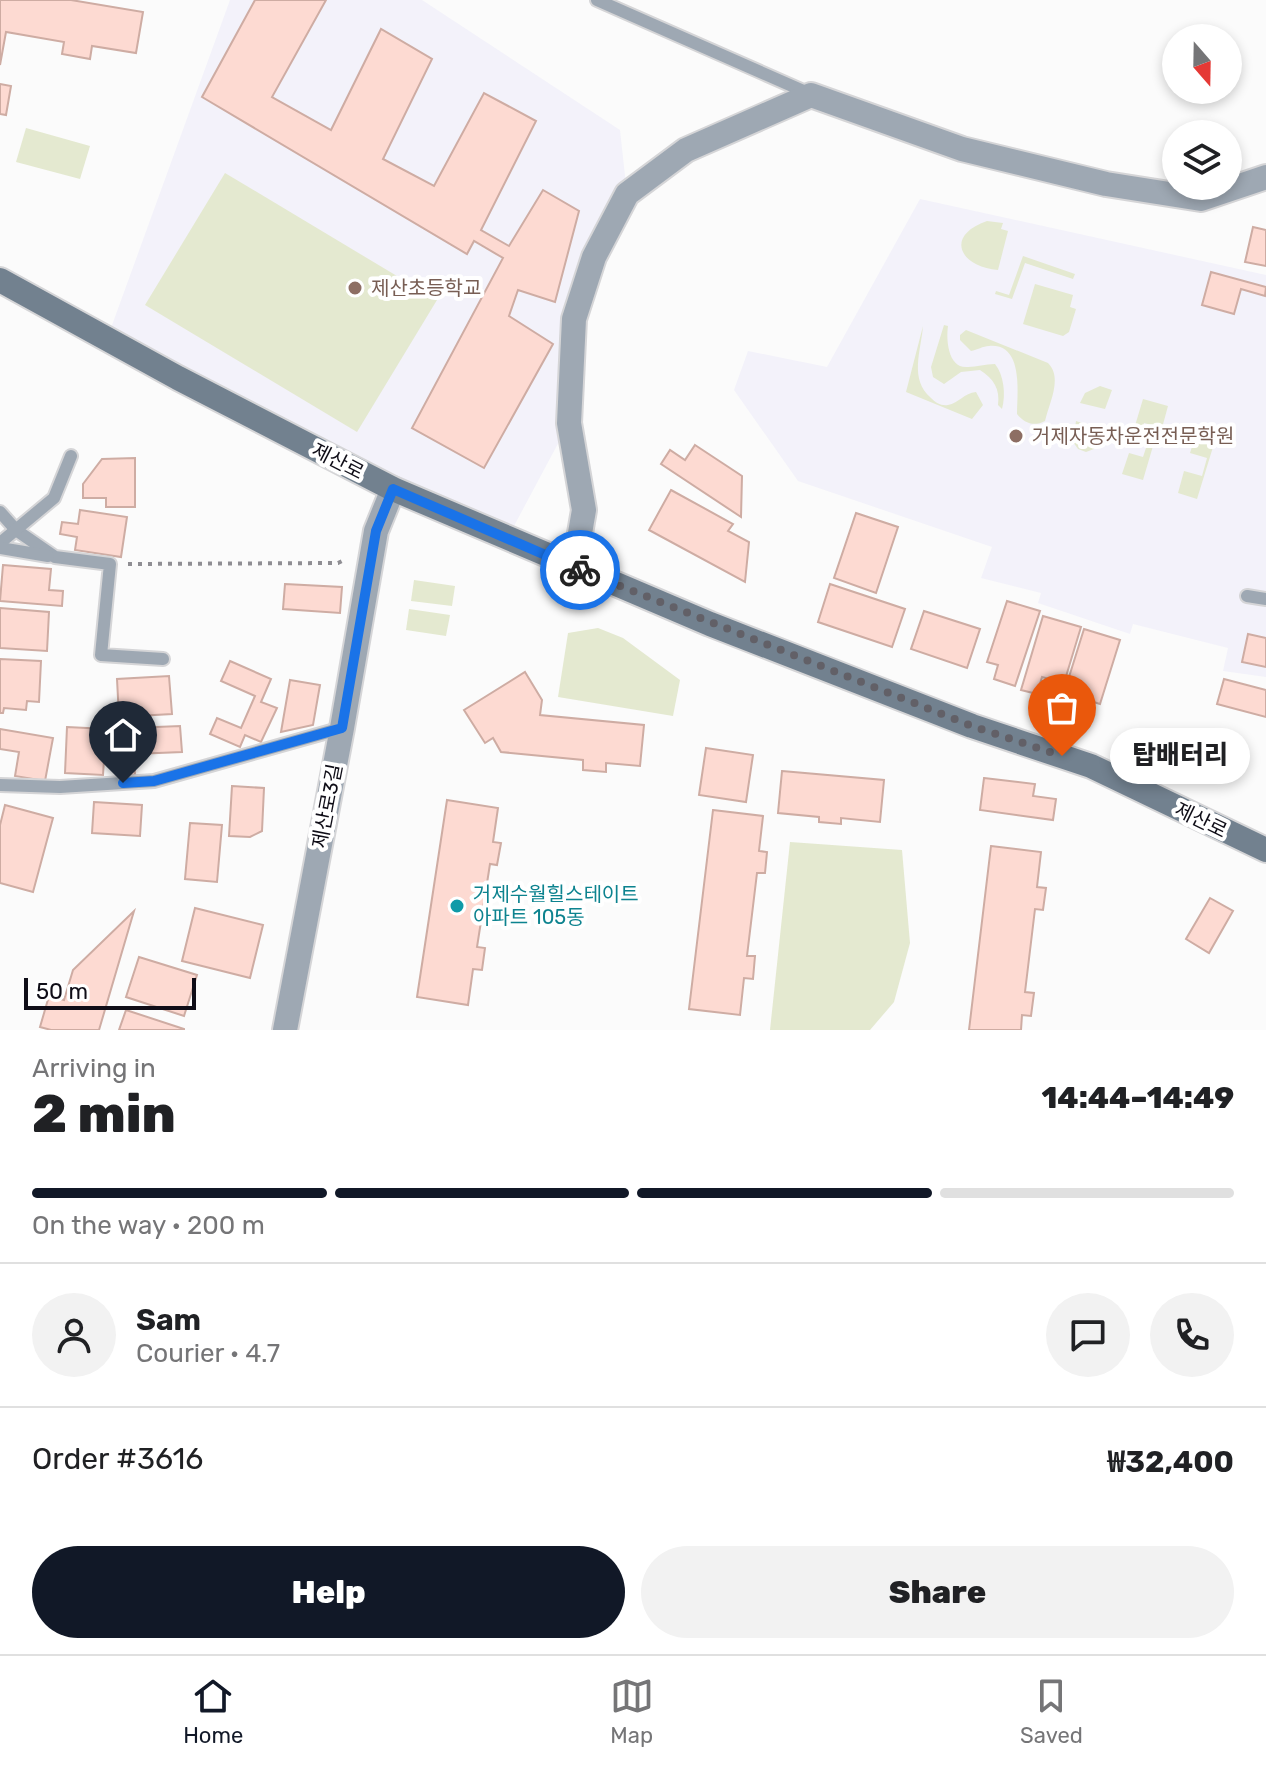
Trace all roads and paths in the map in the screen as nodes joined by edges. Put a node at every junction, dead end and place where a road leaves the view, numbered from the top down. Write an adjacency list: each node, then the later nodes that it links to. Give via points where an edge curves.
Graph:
1 (597, 0): 2 (lane)
2 (811, 95): 3 (street, via 962,149 1106,184 1201,199); 13 (street, via 686,150 639,185 627,194 594,257 574,319 569,423 584,510)
3 (1266, 177)
4 (0, 280): 6 (street, 제산로)
5 (71, 456): 8 (lane, via 54,498)
6 (393, 489): 10 (street, 제산로3길); 13 (street, 제산로)
7 (0, 512): 8 (lane)
8 (16, 530): 9 (lane); 11 (lane)
9 (0, 546): 11 (lane)
10 (374, 548): 12 (path, via 338,563); 17 (street, 제산로3길)
11 (55, 557): 12 (lane)
12 (110, 564): 16 (lane, via 101,655)
13 (574, 568): 19 (street, 제산로, via 972,726 1091,766)
14 (1247, 596): 15 (lane)
15 (1266, 599)
16 (163, 659)
17 (342, 728): 18 (lane, via 154,781); 20 (street, 제산로3길)
18 (0, 785)
19 (1266, 850)
20 (285, 1030)

